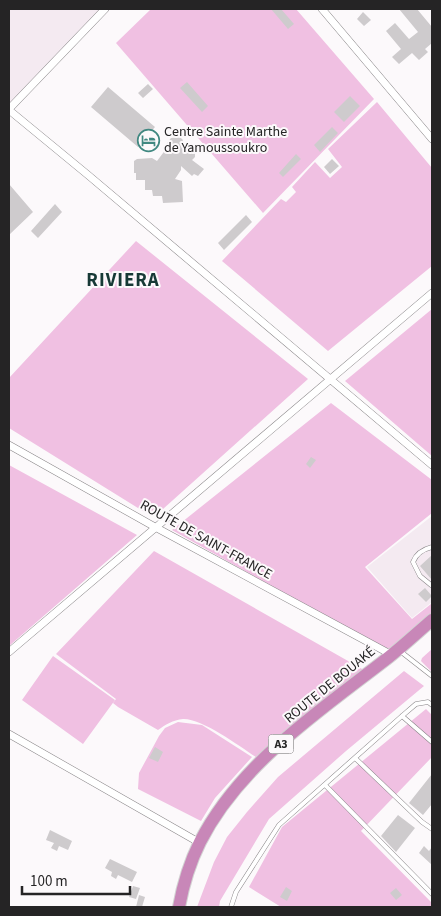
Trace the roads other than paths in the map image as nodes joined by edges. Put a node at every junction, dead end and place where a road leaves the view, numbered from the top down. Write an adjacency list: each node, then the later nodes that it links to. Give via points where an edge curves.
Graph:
1 (105, 9): 3 (street)
2 (322, 9): 4 (street)
3 (9, 109): 6 (street)
4 (432, 139)
5 (432, 293): 6 (street)
6 (330, 380): 8 (street); 9 (street)
7 (9, 445): 9 (street, ROUTE DE SAINT-FRANCE)
8 (432, 465)
9 (155, 527): 13 (street); 14 (street, ROUTE DE SAINT-FRANCE)
10 (432, 547): 11 (lane, via 415,557 413,562 420,576)
11 (432, 586)
12 (432, 620): 14 (highway, ROUTE DE BOUAKÉ / A3)
13 (9, 652)
14 (395, 652): 15 (lane); 23 (highway, ROUTE DE BOUAKÉ / A3, via 308,720 264,760 217,813)
15 (432, 676)
16 (432, 705): 17 (lane, via 428,702 416,704)
17 (402, 716): 19 (lane); 20 (lane)
18 (9, 734): 23 (street)
19 (432, 742)
20 (355, 758): 21 (lane); 22 (lane)
21 (325, 785): 24 (lane); 26 (lane, via 279,825 236,892)
22 (432, 829)
23 (200, 843): 25 (highway, ROUTE DE BOUAKÉ / A3)
24 (432, 894)
25 (179, 907)
26 (231, 907)

